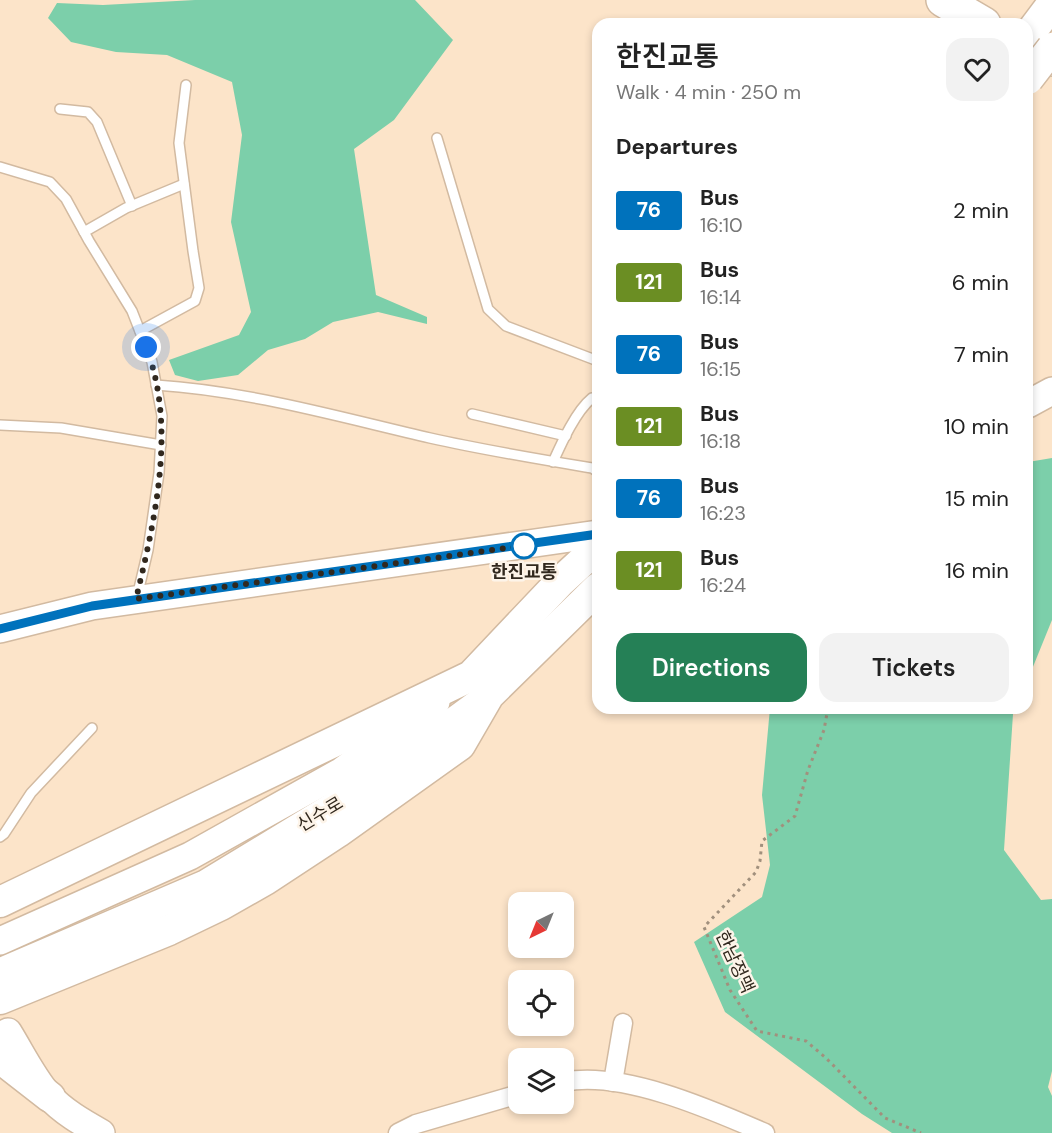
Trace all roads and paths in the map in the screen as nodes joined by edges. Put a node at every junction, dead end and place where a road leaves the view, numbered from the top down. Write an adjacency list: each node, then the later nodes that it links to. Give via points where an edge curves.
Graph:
1 (943, 0): 4 (highway)
2 (980, 0): 5 (highway)
3 (1052, 2): 6 (main road)
4 (974, 18)
5 (1002, 18)
6 (1033, 30)
7 (1033, 41): 10 (highway)
8 (1052, 48): 12 (main road, bridge)
9 (1033, 53): 11 (highway)
10 (1052, 58)
11 (1052, 65)
12 (1033, 73)
13 (186, 85): 17 (lane, via 179,143)
14 (60, 109): 18 (lane, via 88,112 97,122)
15 (437, 138): 21 (lane, via 488,309 506,326)
16 (0, 167): 19 (lane, via 50,182 66,199)
17 (184, 184): 18 (lane); 20 (lane, via 200,288 195,301)
18 (132, 206): 19 (lane)
19 (84, 232): 20 (lane)
20 (140, 331): 22 (lane)
21 (592, 360)
22 (156, 385): 29 (lane, via 162,416); 30 (lane, via 235,394)
23 (1052, 391): 25 (main road)
24 (592, 398): 28 (lane)
25 (1033, 401)
26 (472, 414): 28 (lane)
27 (0, 425): 29 (lane, via 61,428)
28 (566, 436): 30 (lane)
29 (160, 445): 35 (lane, via 148,550)
30 (553, 462): 31 (lane)
31 (592, 468)
32 (592, 535): 35 (main road)
33 (592, 553): 37 (main road, 신수로, via 560,582)
34 (592, 593): 37 (main road, 신수로)
35 (136, 599): 36 (main road)
36 (0, 629)
37 (480, 686): 41 (main road, via 325,748); 42 (main road, 신수로, via 342,771 190,856); 43 (main road, 신수로, via 358,791 205,884); 44 (main road, via 460,745 265,880 169,930)
38 (827, 714): 54 (path, 한남정맥, via 795,816 762,841 756,872 704,927 730,990 757,1031 806,1041 885,1118)
39 (92, 728): 40 (lane, via 31,793)
40 (0, 837)
41 (0, 902)
42 (0, 941)
43 (0, 972)
44 (0, 999)
45 (623, 1023): 48 (street)
46 (4, 1045): 49 (main road)
47 (574, 1080): 48 (street)
48 (614, 1082): 53 (street, via 667,1095)
49 (50, 1097): 51 (main road)
50 (508, 1097): 52 (street)
51 (101, 1133)
52 (398, 1133)
53 (765, 1133)
54 (921, 1133)

